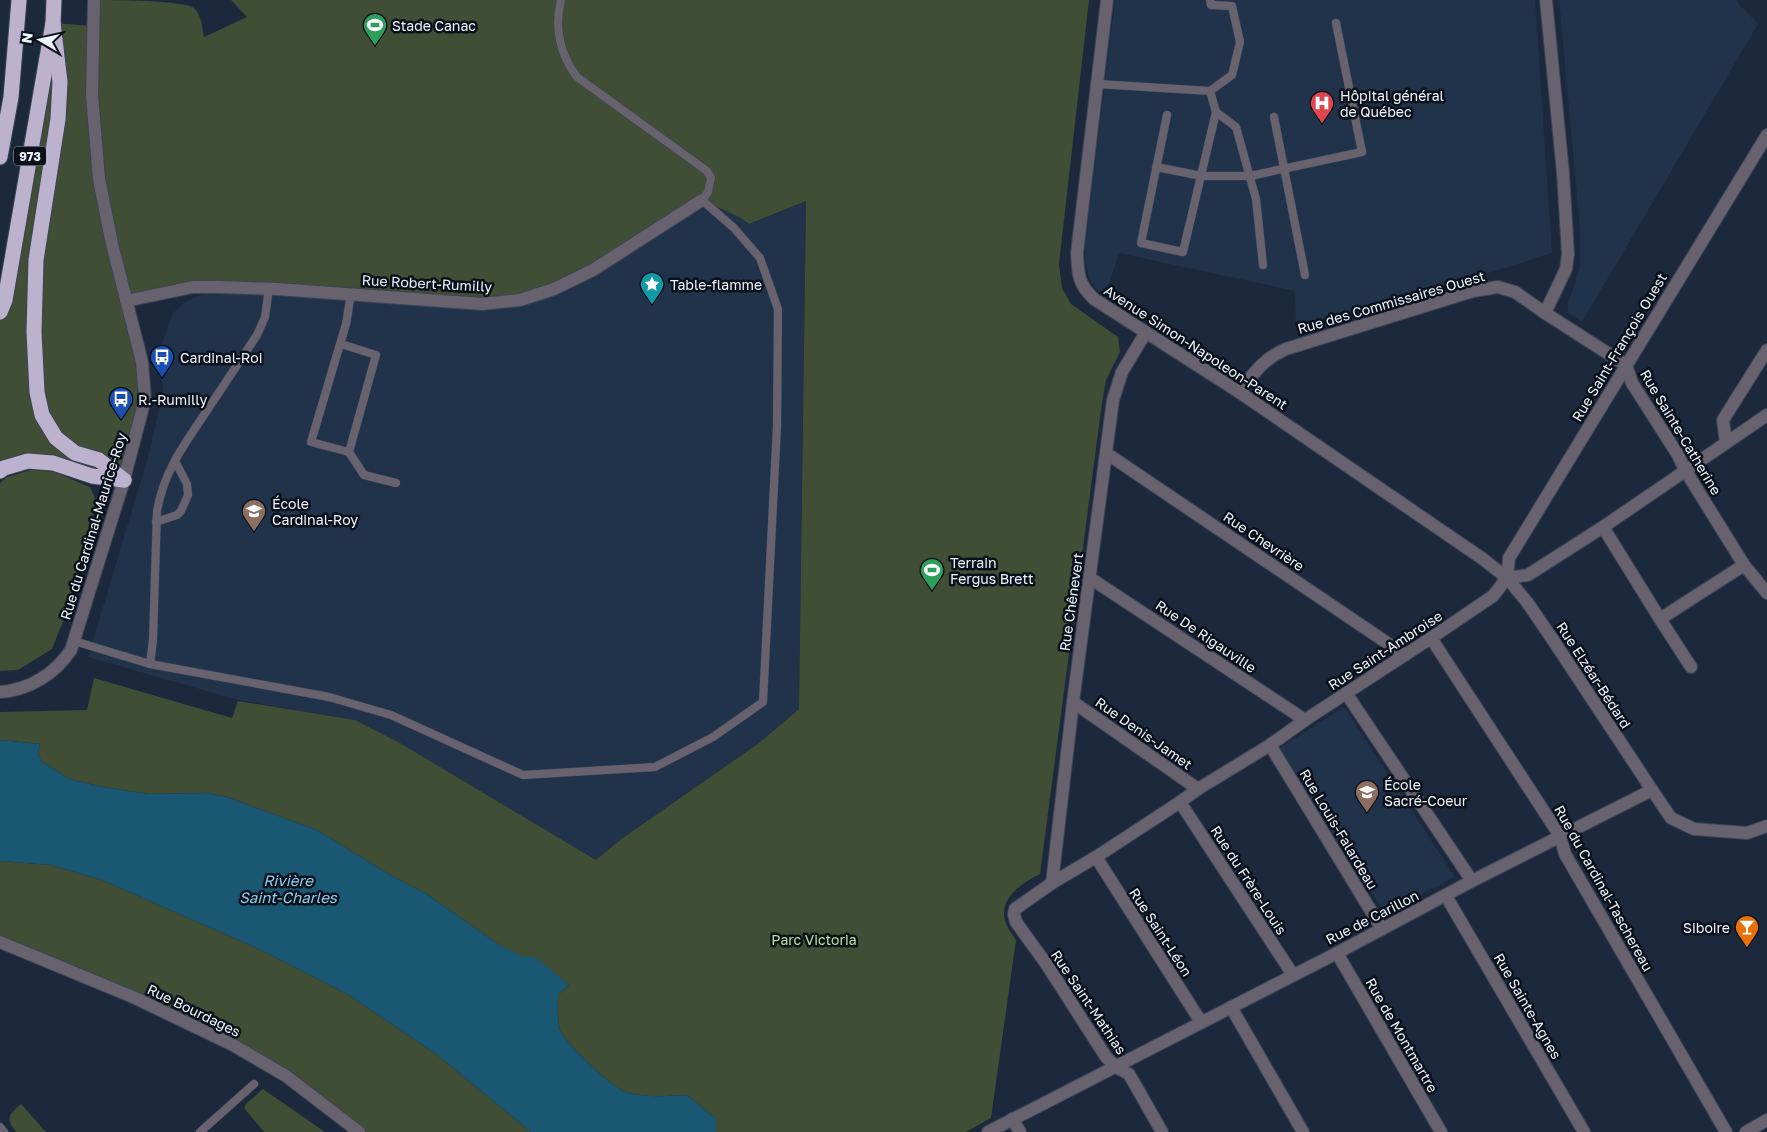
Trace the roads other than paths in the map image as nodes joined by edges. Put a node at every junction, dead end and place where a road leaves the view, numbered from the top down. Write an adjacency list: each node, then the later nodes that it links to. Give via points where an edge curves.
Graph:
1 (19, 0): 10 (highway, 973)
2 (54, 0): 8 (highway, 973)
3 (94, 0): 28 (street, Rue du Cardinal-Maurice-Roy, via 92,95 99,179)
4 (561, 0): 23 (lane, via 559,40 568,65 583,82 707,171 711,178 708,192)
5 (1107, 0): 11 (street, Avenue Simon-Napoleon-Parent)
6 (1210, 0): 12 (lane, via 1212,5 1232,6 1240,42 1232,75)
7 (1546, 0): 30 (street, via 1568,254 1566,269)
8 (53, 23): 29 (highway, 973, via 7,291); 43 (highway, via 60,82 58,119 36,260 36,392 42,416 56,438 76,453 99,460)
9 (1336, 23): 20 (lane, via 1362,152)
10 (15, 56): 13 (highway); 18 (highway, 973)
11 (1098, 84): 12 (lane); 31 (street, Avenue Simon-Napoleon-Parent, via 1077,253 1079,279 1094,299)
12 (1210, 91): 14 (lane)
13 (0, 100)
14 (1216, 112): 21 (lane); 22 (lane, via 1236,127)
15 (1167, 115): 19 (lane)
16 (1274, 118): 20 (lane)
17 (1767, 135): 34 (street, Rue Saint-François Ouest)
18 (0, 157)
19 (1156, 167): 21 (lane); 21 (lane, via 1141,243 1183,252)
20 (1284, 169): 22 (lane); 25 (lane)
21 (1202, 176): 22 (lane)
22 (1250, 176): 24 (lane, via 1256,199)
23 (702, 200): 27 (street, Rue Robert-Rumilly, via 593,270 554,290 520,300 482,304); 55 (lane, via 734,228 760,258 778,309 777,426 764,702 713,737 655,767 523,774 391,715 329,697)
24 (1263, 265)
25 (1305, 275)
26 (269, 288): 27 (street, Rue Robert-Rumilly); 28 (street, Rue Robert-Rumilly, via 193,287); 40 (lane, via 265,317 257,335)
27 (351, 294): 32 (lane)
28 (126, 301): 43 (street, Rue du Cardinal-Maurice-Roy, via 142,362 145,398)
29 (0, 312)
30 (1545, 313): 34 (street, Rue Sainte-Catherine); 35 (street, Rue des Commissaires Ouest, via 1515,292 1498,287 1473,290 1272,355)
31 (1146, 332): 35 (street, Avenue Simon-Napoleon-Parent); 39 (street, Rue Chênevert, via 1122,372 1113,400)
32 (340, 344): 38 (lane, via 376,355); 38 (lane, via 312,442)
33 (1767, 350): 37 (street, via 1723,420)
34 (1626, 365): 41 (street, Rue Sainte-Catherine, via 1632,383); 49 (street, Rue Saint-François Ouest, via 1509,558)
35 (1239, 392): 49 (street, Avenue Simon-Napoleon-Parent, via 1483,558)
36 (1767, 416): 37 (street)
37 (1726, 443): 41 (street)
38 (349, 452): 44 (lane, via 364,475)
39 (1106, 453): 48 (street, Rue Chênevert); 54 (street, Rue Chevrière)
40 (175, 461): 45 (lane, via 160,494); 45 (lane, via 187,484 188,495 181,512)
41 (1685, 470): 46 (street); 47 (street, Rue Sainte-Catherine)
42 (0, 471): 43 (highway, via 28,461 52,463 92,476)
43 (124, 480): 53 (street, Rue du Cardinal-Maurice-Roy)
44 (396, 482)
45 (156, 522): 55 (lane)
46 (1603, 527): 49 (street, via 1528,575); 51 (street)
47 (1744, 565): 50 (street, Rue Sainte-Catherine); 51 (street)
48 (1090, 578): 59 (street, Rue Chênevert); 60 (street, Rue De Rigauville)
49 (1507, 578): 52 (street, Rue Saint-Ambroise, via 1493,596); 63 (street, Rue Elzéar-Bédard, via 1554,640)
50 (1767, 593)
51 (1660, 619): 56 (street)
52 (1431, 638): 54 (street, Rue Saint-Ambroise); 66 (street, Rue du Cardinal-Taschereau)
53 (74, 641): 55 (lane); 57 (street, Rue du Cardinal-Maurice-Roy, via 64,661 41,680)
54 (1405, 655): 58 (street, Rue Saint-Ambroise)
55 (150, 664)
56 (1691, 667)
57 (0, 692)
58 (1346, 693): 60 (street, Rue Saint-Ambroise); 68 (street)
59 (1073, 702): 62 (street, Rue Denis-Jamet); 69 (street, Rue Chênevert)
60 (1305, 720): 61 (street, Rue Saint-Ambroise)
61 (1270, 745): 62 (street, Rue Saint-Ambroise); 72 (street, Rue Louis-Falardeau)
62 (1198, 789): 64 (street, Rue Saint-Ambroise)
63 (1652, 790): 65 (street, via 1671,818 1694,829 1747,833); 66 (street, Rue de Carillon)
64 (1180, 802): 67 (street, Rue Saint-Ambroise); 75 (street, Rue du Frère-Louis)
65 (1767, 826)
66 (1560, 836): 68 (street, Rue de Carillon); 92 (street, Rue du Cardinal-Taschereau, via 1565,854)
67 (1096, 857): 69 (street, Rue Saint-Ambroise); 77 (street, Rue Saint-Léon)
68 (1472, 881): 70 (street, Rue de Carillon)
69 (1052, 883): 71 (street, Rue Saint-Ambroise)
70 (1446, 896): 72 (street, Rue de Carillon); 91 (street, Rue Sainte-Agnes)
71 (1015, 909): 78 (street, Rue Saint-Mathias, via 1016,922 1106,1057)
72 (1382, 929): 74 (street, Rue de Carillon)
73 (0, 942): 85 (street, Rue Bourdages, via 133,997 233,1045 286,1076)
74 (1337, 953): 75 (street, Rue de Carillon); 90 (street, Rue de Montmartre)
75 (1293, 975): 76 (street, Rue de Carillon)
76 (1231, 1007): 77 (street, Rue de Carillon); 89 (street)
77 (1201, 1022): 78 (street, Rue de Carillon)
78 (1116, 1067): 80 (street, Rue de Carillon); 88 (street, Rue Saint-Mathias, via 1128,1074)
79 (254, 1084): 84 (lane)
80 (1012, 1118): 86 (street, Rue de Carillon); 87 (street)
81 (1767, 1120): 93 (street)
82 (0, 1127): 83 (lane)
83 (4, 1132)
84 (200, 1132)
85 (359, 1132)
86 (988, 1132)
87 (1020, 1132)
88 (1162, 1132)
89 (1303, 1132)
90 (1441, 1132)
91 (1584, 1132)
92 (1726, 1132)
93 (1746, 1132)

